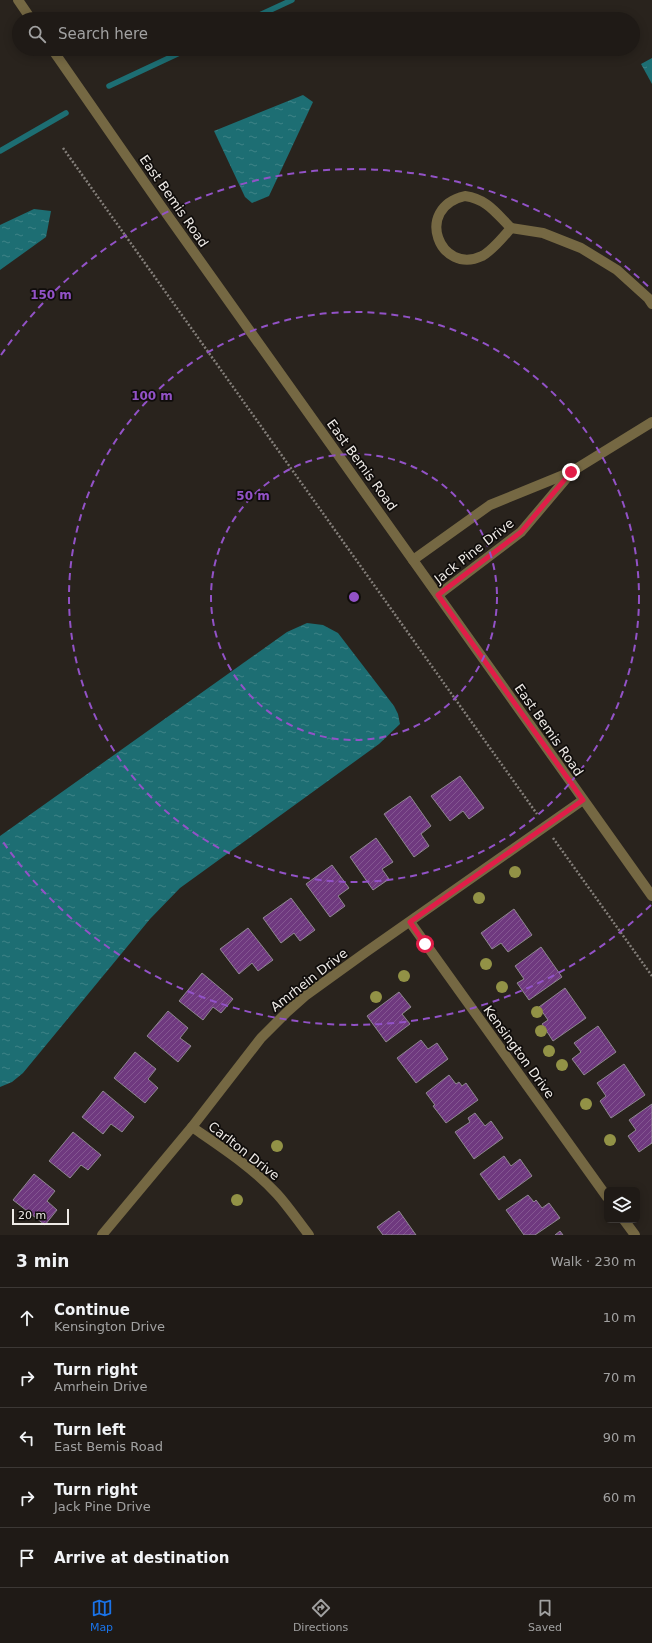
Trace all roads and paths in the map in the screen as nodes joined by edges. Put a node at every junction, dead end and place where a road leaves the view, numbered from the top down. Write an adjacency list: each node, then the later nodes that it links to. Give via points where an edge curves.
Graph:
1 (18, 0): 2 (street)
2 (26, 12)
3 (57, 56): 9 (street, East Bemis Road)
4 (63, 148): 12 (path)
5 (511, 228): 5 (street, via 485,202 465,196 446,204 436,223 436,233 443,247 454,256 464,259 484,255); 6 (street, via 543,233 581,248 617,270)
6 (652, 304)
7 (652, 422): 8 (street, Jack Pine Drive)
8 (571, 472): 9 (street, Jack Pine Drive, via 490,505); 10 (street, Jack Pine Drive, via 521,532)
9 (413, 560): 10 (street, East Bemis Road)
10 (438, 595): 11 (street, East Bemis Road)
11 (583, 800): 12 (street, Amrhein Drive); 13 (street, East Bemis Road)
12 (545, 827): 14 (street, Amrhein Drive); 15 (path)
13 (652, 896)
14 (410, 922): 16 (street, Amrhein Drive, via 287,1012 262,1038); 17 (street, Kensington Drive)
15 (652, 976)
16 (192, 1127): 19 (street, Amrhein Drive); 20 (street, Carlton Drive, via 259,1177)
17 (604, 1193)
18 (626, 1223): 21 (street)
19 (102, 1235)
20 (309, 1235)
21 (635, 1235)

